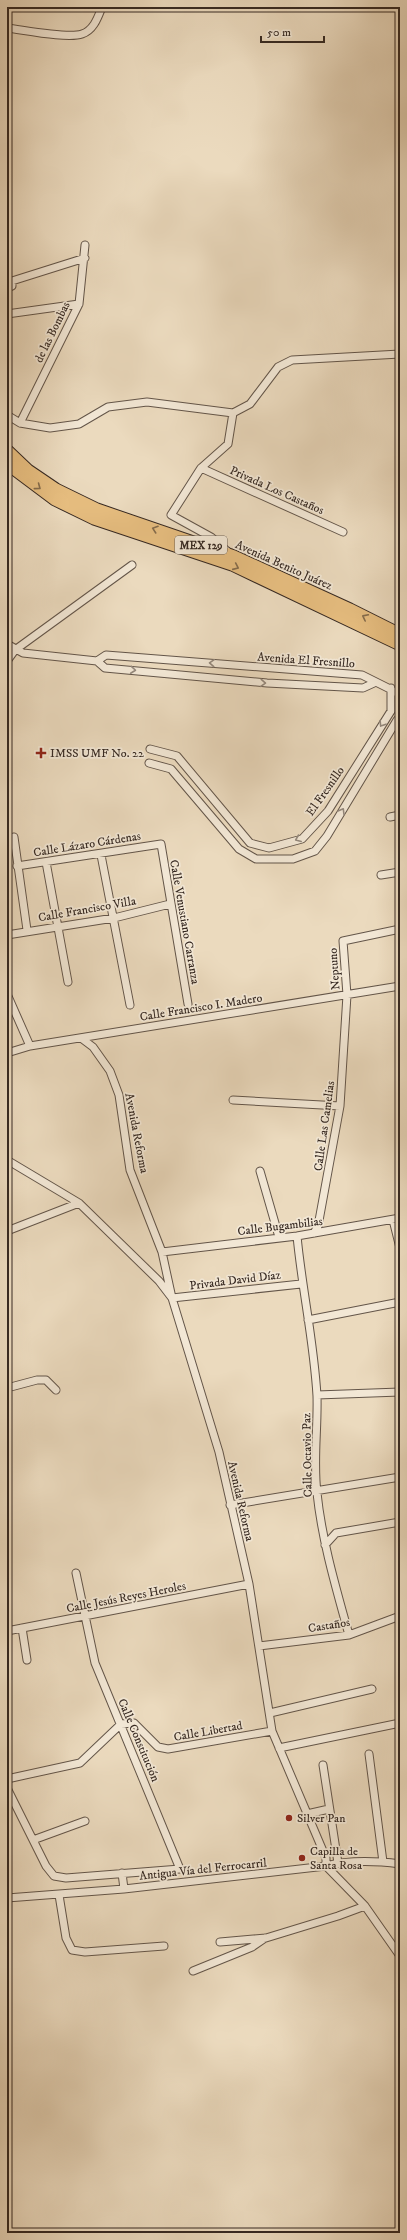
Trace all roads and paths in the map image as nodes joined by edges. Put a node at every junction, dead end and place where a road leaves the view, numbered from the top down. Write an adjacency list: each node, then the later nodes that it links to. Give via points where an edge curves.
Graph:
1 (102, 7): 2 (street, via 96,23 83,34 68,36)
2 (7, 28)
3 (85, 245): 4 (street, de las Bombas)
4 (85, 258): 5 (street); 6 (street, de las Bombas)
5 (10, 285)
6 (79, 304): 7 (street); 11 (street, de las Bombas)
7 (7, 314)
8 (400, 354): 9 (street, via 292,360 278,367 250,404)
9 (233, 413): 11 (street, via 147,402 108,407 79,424 50,428); 13 (street, via 228,444)
10 (7, 415): 11 (street)
11 (20, 423)
12 (8, 458): 15 (main road, Avenida Benito Juárez / MEX 129, one-way to 12, via 96,509 56,489); 19 (main road, Avenida Benito Juárez / MEX 129, one-way to 19, via 55,500 94,519 232,565)
13 (201, 468): 14 (street, Privada Los Castaños); 15 (street, via 171,515 211,537)
14 (344, 532)
15 (234, 556): 17 (main road, Avenida Benito Juárez / MEX 129, one-way to 15)
16 (132, 565): 20 (street)
17 (400, 634)
18 (7, 644): 20 (street)
19 (400, 645)
20 (16, 650): 21 (street); 22 (street, Avenida El Fresnillo, via 23,653)
21 (7, 661)
22 (97, 661): 23 (street, Avenida El Fresnillo, one-way to 23, via 105,668 267,684 363,688); 23 (street, Avenida El Fresnillo, one-way to 22, via 362,675 106,655)
23 (374, 683): 24 (street)
24 (390, 688): 25 (street); 26 (street)
25 (400, 694)
26 (391, 711): 27 (street); 34 (street, El Fresnillo, one-way to 34, via 328,811 302,839 269,848)
27 (399, 719): 36 (street, El Fresnillo, one-way to 27, via 293,859 315,851 328,836)
28 (150, 749): 34 (street, via 177,756 250,843)
29 (149, 763): 36 (street, via 171,769 239,849)
30 (400, 815): 31 (street)
31 (390, 817)
32 (14, 837): 38 (street)
33 (161, 844): 35 (street, Calle Lázaro Cárdenas); 41 (street, Calle Venustiano Carranza)
34 (259, 845): 36 (street)
35 (101, 855): 37 (street, Calle Lázaro Cárdenas); 42 (street)
36 (256, 859)
37 (46, 862): 38 (street, Calle Lázaro Cárdenas); 43 (street)
38 (17, 866): 45 (street)
39 (400, 872): 40 (street)
40 (381, 875)
41 (170, 904): 42 (street, Calle Francisco Villa); 51 (street, Calle Venustiano Carranza)
42 (114, 918): 43 (street, Calle Francisco Villa); 52 (street)
43 (58, 925): 45 (street, Calle Francisco Villa); 47 (street)
44 (400, 929): 50 (street, Neptuno, via 343,941)
45 (27, 930): 46 (street, Calle Francisco Villa)
46 (7, 934)
47 (68, 982)
48 (400, 986): 50 (street, Calle Francisco I. Madero)
49 (7, 994): 54 (street)
50 (347, 995): 53 (street, Calle Francisco I. Madero); 57 (street, Calle Las Camelias)
51 (188, 1004)
52 (130, 1005)
53 (82, 1038): 54 (street, Calle Francisco I. Madero); 67 (street, Avenida Reforma, via 93,1047 110,1071 119,1095 130,1170)
54 (30, 1046): 55 (street, Calle Francisco I. Madero)
55 (7, 1053)
56 (233, 1100): 57 (street)
57 (340, 1106): 63 (street, Calle Las Camelias, via 318,1226)
58 (7, 1160): 60 (street)
59 (260, 1171): 65 (street)
60 (79, 1203): 62 (street); 69 (street, via 159,1281)
61 (396, 1219): 63 (street, Calle Bugambilias); 66 (street)
62 (7, 1231)
63 (314, 1233): 64 (street, Calle Bugambilias)
64 (297, 1236): 65 (street, Calle Bugambilias); 68 (street, Calle Octavio Paz)
65 (279, 1237): 67 (street, Calle Bugambilias)
66 (400, 1248)
67 (162, 1252): 69 (street, Avenida Reforma)
68 (301, 1284): 69 (street, Privada David Díaz); 71 (street, Calle Octavio Paz)
69 (172, 1298): 78 (street, Avenida Reforma, via 219,1452)
70 (400, 1302): 71 (street)
71 (308, 1320): 75 (street, Calle Octavio Paz)
72 (7, 1388): 73 (street, via 46,1380)
73 (56, 1390)
74 (400, 1392): 75 (street)
75 (317, 1395): 77 (street, Calle Octavio Paz)
76 (400, 1477): 77 (street)
77 (316, 1492): 78 (street); 80 (street, Calle Octavio Paz)
78 (230, 1505): 82 (street, Avenida Reforma)
79 (400, 1522): 80 (street, via 336,1533)
80 (325, 1545): 87 (street, Calle Octavio Paz)
81 (76, 1573): 84 (street, Calle Constitución)
82 (249, 1584): 84 (street, Calle Jesús Reyes Heroles); 88 (street, Avenida Reforma)
83 (400, 1616): 87 (street, Castaños)
84 (87, 1617): 85 (street, Calle Jesús Reyes Heroles); 93 (street, Calle Constitución, via 95,1663)
85 (22, 1628): 86 (street, Calle Jesús Reyes Heroles); 89 (street)
86 (7, 1631)
87 (349, 1635): 88 (street, Castaños)
88 (259, 1646): 91 (street, Avenida Reforma)
89 (27, 1660)
90 (372, 1689): 91 (street)
91 (270, 1713): 94 (street, Avenida Reforma)
92 (400, 1723): 95 (street)
93 (120, 1724): 94 (street, Calle Libertad, via 134,1723 158,1747 168,1749); 98 (street, via 80,1763); 108 (street, Calle Constitución, via 180,1869)
94 (272, 1731): 95 (street, Avenida Reforma)
95 (279, 1748): 101 (street, Avenida Reforma)
96 (369, 1754): 104 (street)
97 (323, 1765): 100 (street)
98 (7, 1779)
99 (7, 1788): 103 (street)
100 (329, 1809): 101 (street); 105 (street)
101 (307, 1814): 107 (street, Avenida Reforma, via 326,1858)
102 (85, 1821): 103 (street)
103 (33, 1840): 108 (street, via 54,1876 66,1878)
104 (383, 1862): 105 (street, Antigua Vía del Ferrocarril); 106 (street, Antigua Vía del Ferrocarril)
105 (338, 1863): 107 (street, Antigua Vía del Ferrocarril)
106 (400, 1864)
107 (326, 1866): 109 (street, Antigua Vía del Ferrocarril); 112 (street)
108 (122, 1873): 109 (street)
109 (124, 1890): 110 (street, Antigua Vía del Ferrocarril)
110 (59, 1895): 111 (street, Antigua Vía del Ferrocarril); 115 (street, via 66,1938 72,1950 85,1952)
111 (7, 1898)
112 (365, 1906): 113 (street); 116 (street)
113 (266, 1938): 114 (street); 117 (street, via 252,1947)
114 (220, 1942)
115 (164, 1946)
116 (400, 1956)
117 (192, 1971)

